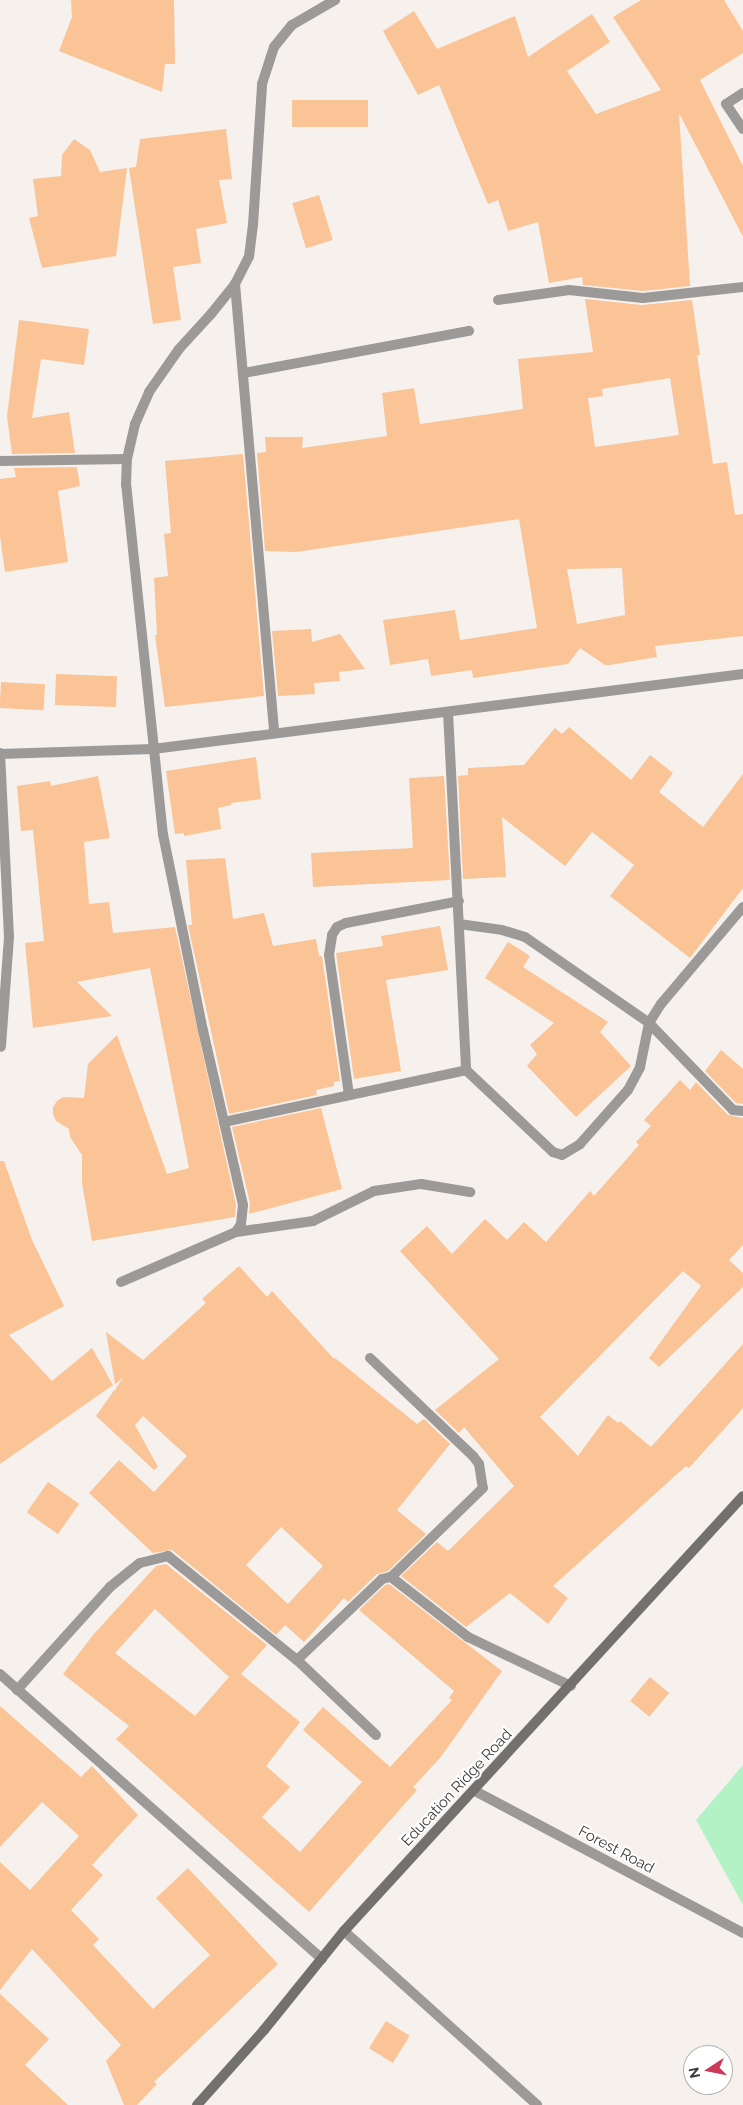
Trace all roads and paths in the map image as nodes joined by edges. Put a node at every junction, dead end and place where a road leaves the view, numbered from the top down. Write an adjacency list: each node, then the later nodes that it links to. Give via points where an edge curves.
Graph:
1 (335, 0): 4 (street, via 292,26 274,46 262,84 249,257)
2 (743, 93): 3 (street, via 726,104)
3 (743, 129)
4 (235, 284): 8 (street); 9 (street, via 179,348 149,392 135,424)
5 (743, 286): 6 (street, via 644,298 569,290)
6 (498, 300)
7 (469, 331): 8 (street)
8 (244, 372): 13 (street)
9 (128, 459): 10 (street); 14 (street, via 126,485)
10 (0, 461)
11 (743, 674): 12 (street)
12 (448, 712): 13 (street); 16 (street)
13 (274, 732): 14 (street)
14 (152, 749): 15 (street); 24 (street, via 163,836)
15 (0, 754): 20 (street, via 9,937)
16 (459, 901): 18 (street); 22 (street, via 346,923 332,935 329,955)
17 (743, 907): 19 (street, via 660,1004)
18 (459, 924): 19 (street, via 525,937); 21 (street)
19 (649, 1023): 21 (street, via 640,1067 628,1090 580,1144 562,1155 553,1152); 23 (street, via 732,1110)
20 (2, 1047)
21 (466, 1070): 22 (street)
22 (349, 1095): 24 (street)
23 (743, 1111)
24 (224, 1122): 26 (street, via 243,1205 241,1224)
25 (470, 1192): 26 (street, via 421,1184 374,1191 312,1221)
26 (236, 1232): 27 (street)
27 (121, 1282)
28 (370, 1358): 30 (street, via 473,1456 479,1464 483,1488)
29 (743, 1496): 33 (street, Education Ridge Road)
30 (391, 1577): 31 (street, via 382,1579); 33 (street, via 468,1637)
31 (296, 1660): 34 (street, via 168,1556 140,1564 110,1587); 35 (street)
32 (0, 1674): 34 (street)
33 (571, 1686): 36 (street, Education Ridge Road)
34 (17, 1690): 39 (street)
35 (376, 1735)
36 (475, 1791): 37 (street, Education Ridge Road); 38 (street, Forest Road)
37 (344, 1932): 39 (street, Education Ridge Road); 41 (street)
38 (743, 1933)
39 (322, 1959): 40 (street, Education Ridge Road)
40 (197, 2105)
41 (537, 2105)

